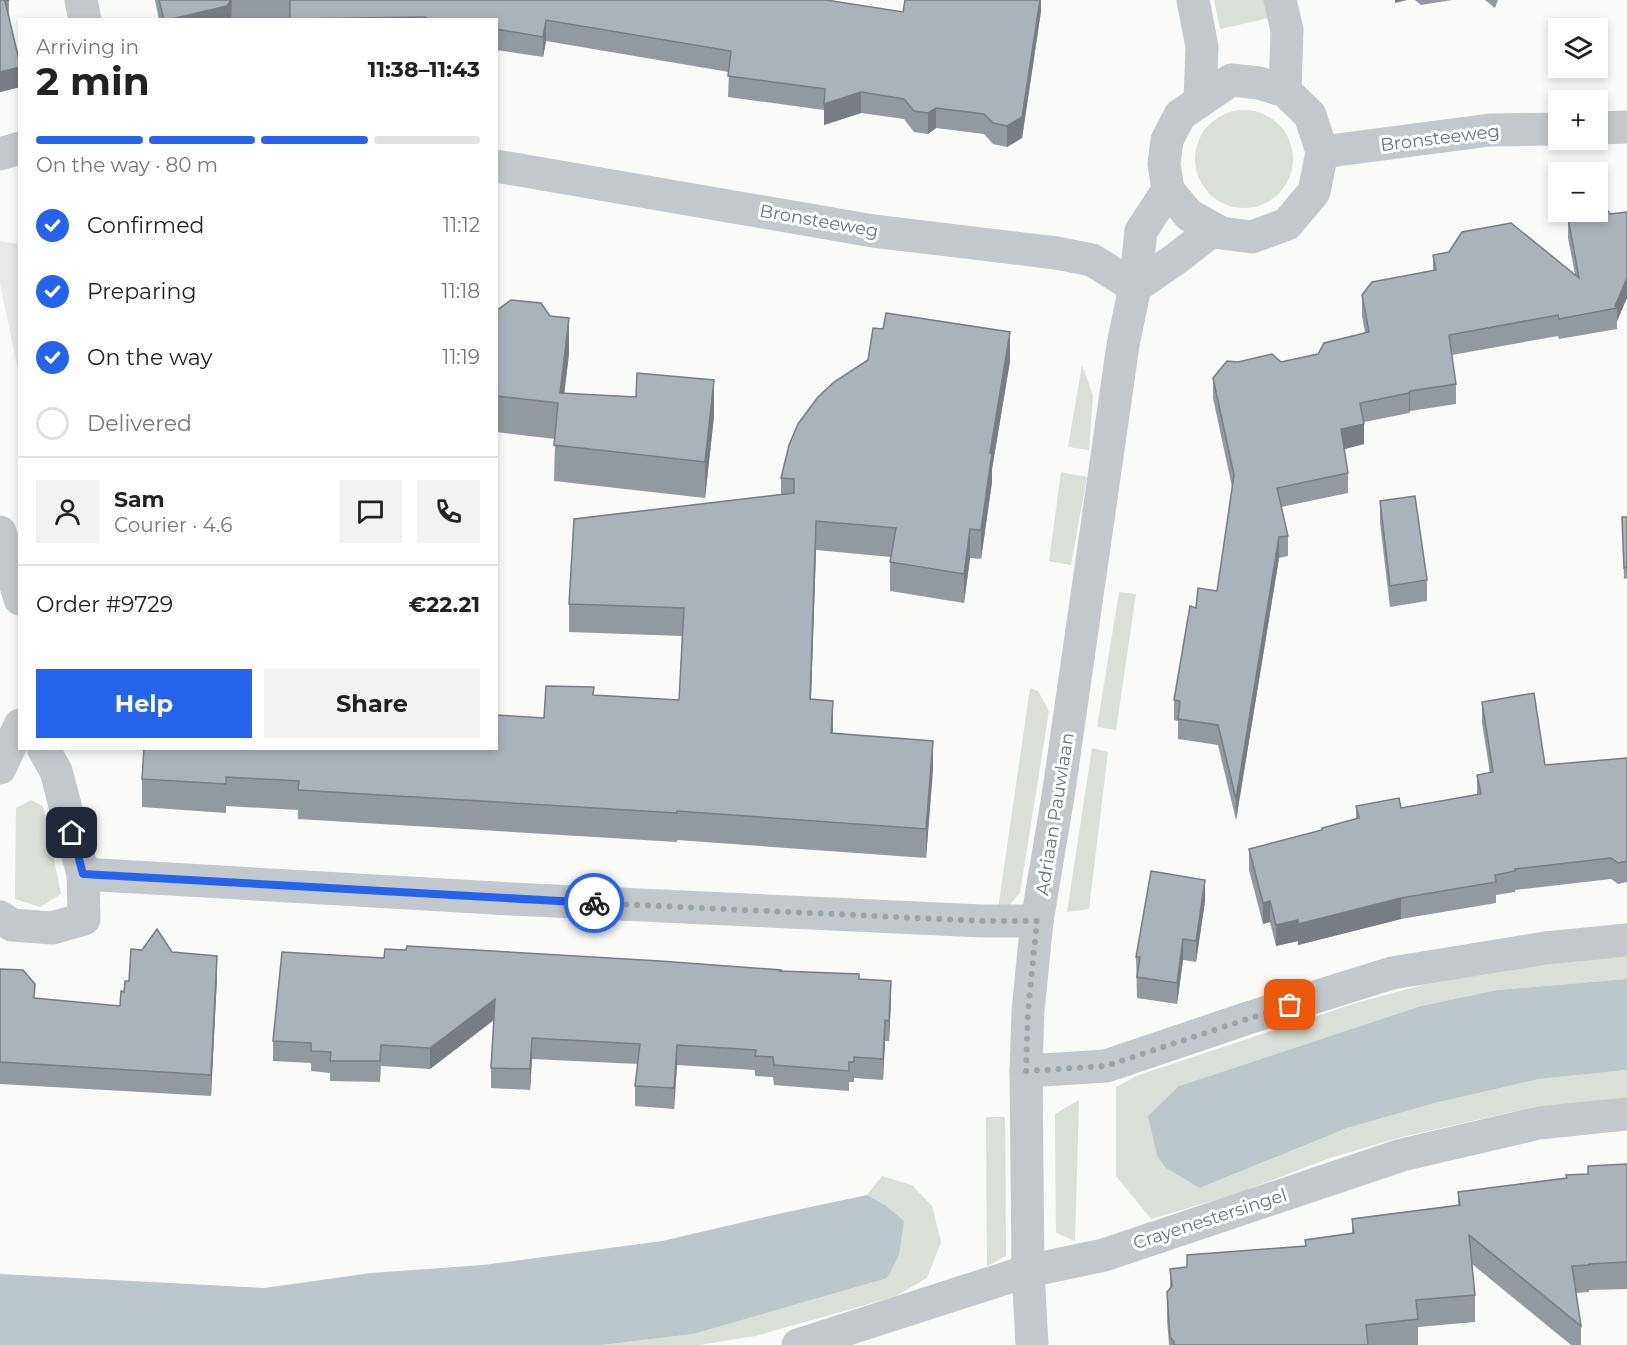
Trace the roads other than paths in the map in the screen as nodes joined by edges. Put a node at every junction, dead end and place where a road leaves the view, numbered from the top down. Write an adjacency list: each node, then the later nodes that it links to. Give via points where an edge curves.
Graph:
1 (81, 0): 4 (street)
2 (1192, 0): 6 (street, via 1202,47)
3 (1280, 0): 5 (street, via 1287,30)
4 (85, 18)
5 (1285, 91): 6 (street, via 1231,80); 11 (street, via 1310,115)
6 (1200, 99): 14 (street, via 1180,115 1167,140 1164,164)
7 (1608, 128): 8 (street)
8 (1627, 128)
9 (1548, 129): 11 (street, Bronsteeweg, via 1490,130)
10 (18, 149): 12 (street)
11 (1322, 152): 15 (street, via 1314,192 1287,224 1252,237)
12 (0, 154)
13 (498, 166): 16 (street, Bronsteeweg, via 873,231 1092,260)
14 (1168, 190): 15 (street, via 1189,215); 16 (street, Adriaan Pauwlaan, via 1141,231)
15 (1213, 230): 16 (street)
16 (1136, 287): 24 (street, Adriaan Pauwlaan, via 1123,345)
17 (0, 532): 18 (street)
18 (18, 592)
19 (18, 729): 21 (street)
20 (44, 750): 22 (street, via 56,771)
21 (0, 768)
22 (83, 874): 23 (street, via 84,919 52,928 12,925); 24 (street, via 535,900)
23 (0, 917)
24 (1037, 921): 26 (street, Adriaan Pauwlaan)
25 (1627, 940): 26 (street, via 1545,948 1392,973 1106,1066)
26 (1026, 1071): 28 (street, Adriaan Pauwlaan)
27 (1627, 1114): 28 (street, Crayenestersingel, via 1539,1123 1402,1155 1104,1255)
28 (1028, 1271): 29 (street, Crayenestersingel); 30 (street, Adriaan Pauwlaan)
29 (798, 1345)
30 (1032, 1345)

